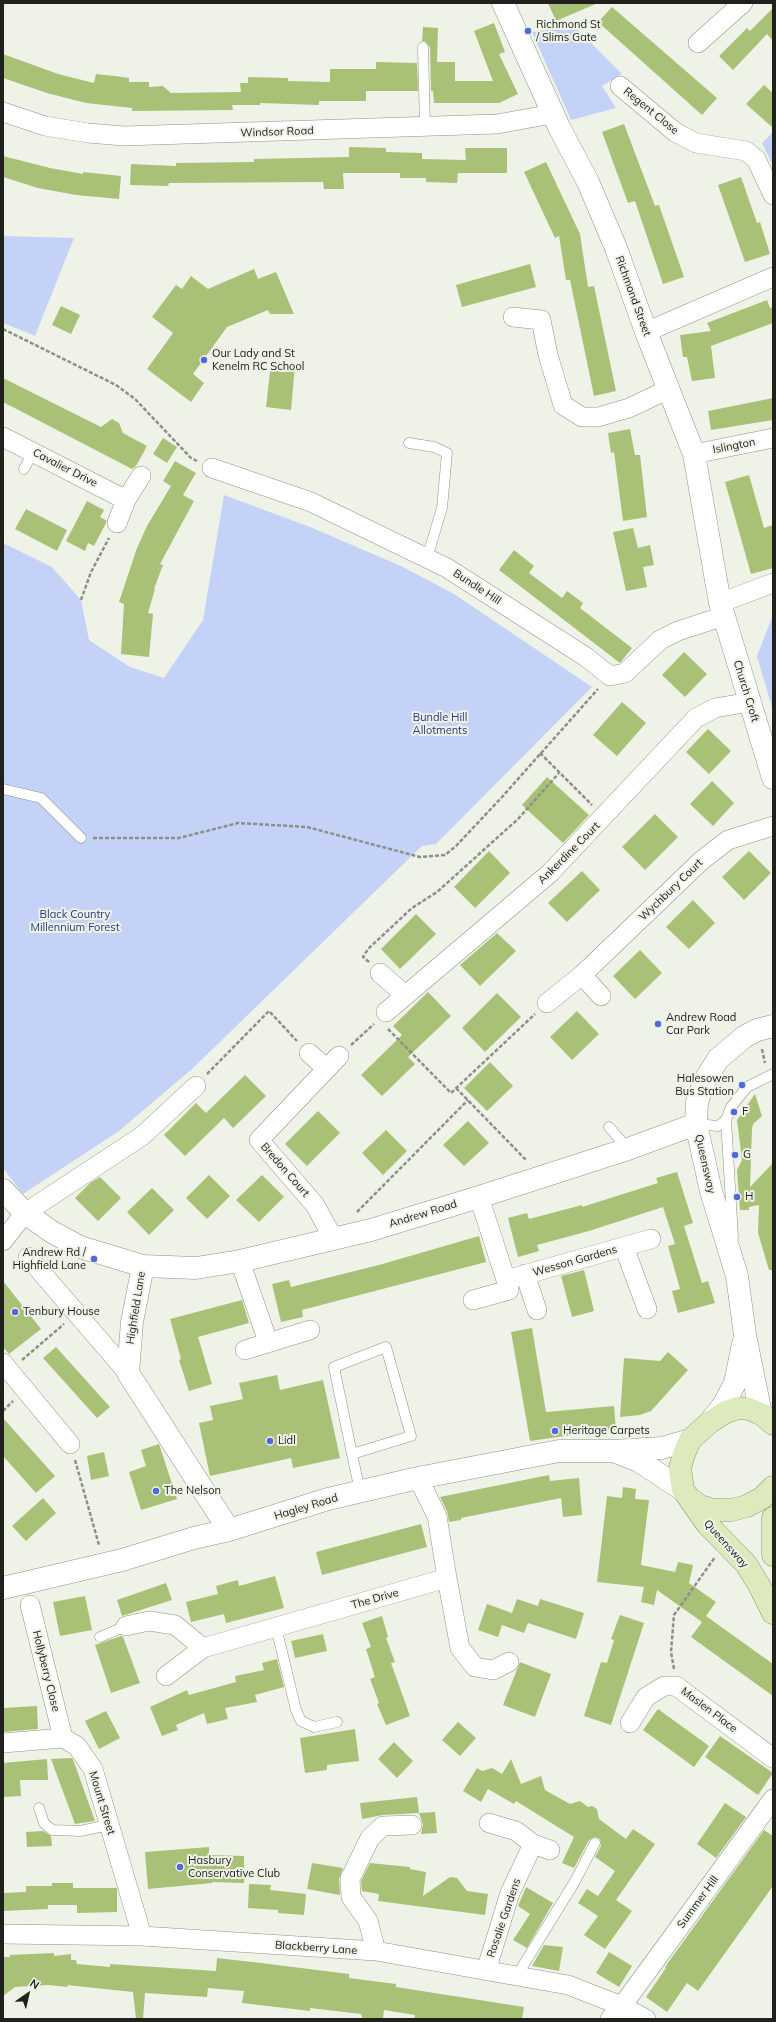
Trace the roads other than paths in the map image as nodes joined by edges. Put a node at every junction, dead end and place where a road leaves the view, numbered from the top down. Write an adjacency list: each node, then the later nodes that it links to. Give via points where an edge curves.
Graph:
1 (503, 3): 7 (street, Richmond Street)
2 (743, 3): 3 (street)
3 (698, 43)
4 (423, 46): 8 (lane)
5 (620, 86): 9 (street, Regent Close, via 675,132 696,143 746,151 756,159)
6 (3, 112): 8 (street, Windsor Road, via 45,126 88,134 124,136)
7 (552, 114): 8 (street, Windsor Road, via 497,124); 12 (street, Richmond Street, via 594,197 616,248)
8 (425, 126)
9 (773, 195)
10 (773, 277): 12 (street)
11 (513, 317): 13 (street, via 541,320 563,405 582,417 598,417 629,408)
12 (646, 332): 13 (street, Richmond Street)
13 (669, 389): 18 (street, Richmond Street)
14 (3, 437): 17 (street, Cavalier Drive)
15 (773, 438): 18 (street, Islington)
16 (409, 443): 24 (lane, via 434,447 447,453 442,508)
17 (33, 452): 20 (lane); 22 (street, Cavalier Drive)
18 (694, 454): 26 (street, Richmond Street)
19 (212, 468): 24 (street, Bundle Hill, via 311,502)
20 (24, 469)
21 (141, 476): 22 (street)
22 (126, 500): 23 (street)
23 (117, 523)
24 (428, 558): 26 (street, Bundle Hill, via 586,657 610,676 625,673 660,640)
25 (773, 583): 26 (street)
26 (722, 610): 27 (street, Church Croft)
27 (750, 702): 28 (street, Church Croft); 34 (street, Ankerdine Court, via 715,708 696,718 550,873)
28 (773, 778)
29 (3, 789): 31 (lane, via 41,798)
30 (773, 826): 33 (street, Wychbury Court, via 728,840 702,860)
31 (81, 838)
32 (380, 973): 34 (street)
33 (582, 975): 35 (street); 36 (street, Wychbury Court)
34 (405, 995): 38 (street, Ankerdine Court)
35 (601, 996)
36 (547, 1003)
37 (773, 1014): 39 (street)
38 (382, 1016)
39 (768, 1026): 44 (street, Queensway, via 744,1037 718,1059 705,1080 697,1102)
40 (309, 1053): 50 (street, Bredon Court, via 333,1063 259,1140 315,1205)
41 (771, 1075): 43 (lane, via 747,1087 731,1107)
42 (196, 1086): 49 (street, via 142,1136)
43 (726, 1120): 44 (lane, via 718,1126); 57 (lane)
44 (696, 1124): 46 (street, Andrew Road); 57 (street, Queensway, via 711,1191)
45 (609, 1127): 46 (lane)
46 (628, 1149): 48 (street, Andrew Road)
47 (3, 1190): 49 (street, Highfield Lane)
48 (479, 1197): 50 (street, Andrew Road, via 371,1230); 59 (street)
49 (25, 1213): 52 (street); 56 (street, Highfield Lane, via 80,1247)
50 (333, 1238): 55 (street, Andrew Road)
51 (651, 1240): 53 (street, Wesson Gardens)
52 (3, 1241)
53 (624, 1247): 58 (street, Wesson Gardens); 61 (street, Wesson Gardens)
54 (28, 1256): 68 (street)
55 (240, 1262): 56 (street, Andrew Road, via 196,1268); 65 (street)
56 (143, 1266): 68 (street, Highfield Lane, via 132,1322)
57 (734, 1266): 64 (street, Queensway)
58 (525, 1274): 59 (street, Wesson Gardens); 62 (street, Wesson Gardens)
59 (506, 1280): 60 (street, via 509,1290)
60 (473, 1300)
61 (647, 1309)
62 (537, 1310)
63 (310, 1330): 65 (street)
64 (744, 1335): 69 (street, Queensway); 70 (street, Queensway, via 735,1383 724,1404)
65 (268, 1342): 66 (street)
66 (244, 1350)
67 (6, 1367): 72 (street)
68 (128, 1373): 80 (street)
69 (768, 1418): 70 (main road, via 749,1409 738,1408)
70 (710, 1422): 71 (main road)
71 (690, 1440): 73 (street, Hagley Road, via 662,1448); 78 (main road, via 680,1468)
72 (70, 1444)
73 (613, 1451): 75 (street, Hagley Road, via 559,1451); 78 (street, Hagley Road, via 639,1461)
74 (352, 1454): 74 (lane, via 334,1367 386,1347 411,1436); 77 (lane)
75 (418, 1478): 77 (street, Hagley Road); 82 (street, via 437,1516)
76 (773, 1487): 78 (main road, via 755,1502 732,1510 713,1510 700,1506)
77 (360, 1491): 80 (street, Hagley Road)
78 (686, 1494): 85 (main road, Queensway, via 707,1524 746,1564)
79 (773, 1518): 81 (main road)
80 (229, 1530): 83 (street, Hagley Road)
81 (773, 1555)
82 (447, 1578): 87 (street, The Drive); 90 (street, via 460,1648 476,1667 492,1670)
83 (3, 1588)
84 (30, 1605): 94 (street, Hollyberry Close)
85 (773, 1613)
86 (126, 1626): 88 (lane); 89 (street, via 149,1621 175,1625)
87 (276, 1627): 89 (street, The Drive); 92 (lane, via 296,1710 301,1721 314,1727)
88 (100, 1636)
89 (203, 1648): 91 (street, The Drive)
90 (509, 1662)
91 (166, 1676)
92 (337, 1722)
93 (630, 1723): 96 (street, Maslen Place, via 646,1698 664,1686 676,1686)
94 (62, 1738): 95 (street); 100 (street, Mount Street, via 77,1746 93,1769)
95 (3, 1743)
96 (773, 1758)
97 (773, 1799): 108 (street, Summer Hill)
98 (39, 1808): 100 (lane, via 44,1823 52,1830 60,1832)
99 (489, 1823): 106 (street, Rosalie Gardens, via 516,1831 542,1847 510,1893)
100 (109, 1825): 104 (street, Mount Street)
101 (412, 1825): 105 (street, via 383,1826 370,1838 350,1879 351,1897 368,1920)
102 (596, 1843): 107 (lane)
103 (3, 1934): 104 (street, Blackberry Lane)
104 (142, 1936): 105 (street, Blackberry Lane)
105 (376, 1951): 106 (street, Blackberry Lane)
106 (486, 1971): 107 (street, Blackberry Lane)
107 (516, 1977): 108 (street, Blackberry Lane, via 568,1985)
108 (616, 2012): 109 (street, Blackberry Lane)
109 (646, 2019)

